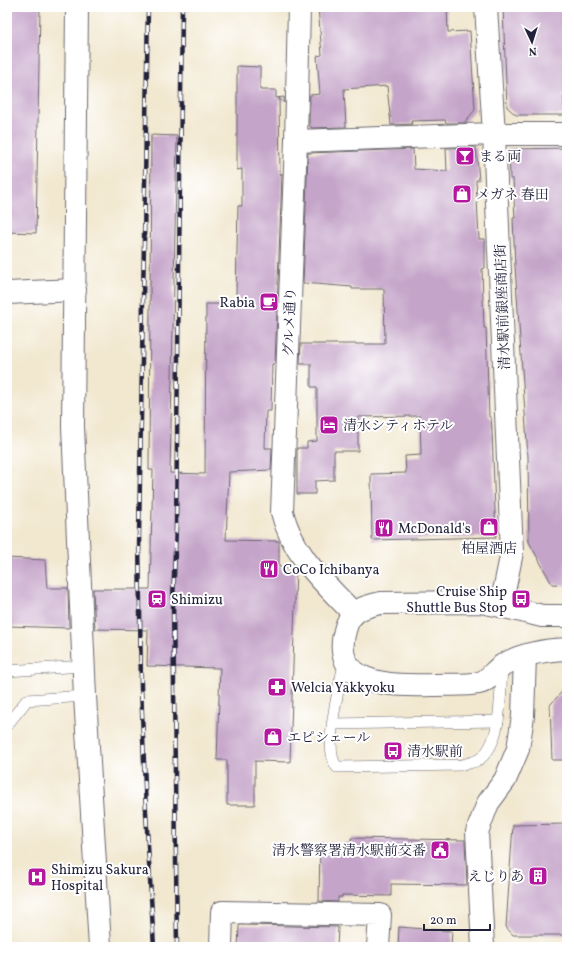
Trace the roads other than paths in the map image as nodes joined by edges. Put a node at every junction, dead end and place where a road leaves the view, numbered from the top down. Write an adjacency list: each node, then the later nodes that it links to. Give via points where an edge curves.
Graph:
1 (77, 7): 7 (street)
2 (299, 7): 6 (street, グルメ通り)
3 (486, 7): 4 (street, 清水駅前銀座商店街)
4 (494, 134): 5 (street); 6 (street); 9 (street, 清水駅前銀座商店街, via 512,552)
5 (567, 134)
6 (296, 141): 10 (street, グルメ通り, via 282,512 287,530 304,561)
7 (75, 290): 8 (street); 15 (street, via 72,427)
8 (7, 293)
9 (501, 606): 10 (street, via 480,602 381,603); 11 (street, via 542,616)
10 (353, 613): 14 (street, via 347,623 344,638)
11 (567, 616)
12 (567, 649): 13 (street)
13 (526, 656): 16 (street); 25 (street, via 523,716 518,750 506,780 488,803 477,832)
14 (345, 660): 16 (street, via 361,676 374,683 388,685 480,683); 20 (lane)
15 (83, 666): 17 (lane); 18 (street)
16 (502, 666): 19 (lane)
17 (7, 671)
18 (85, 696): 21 (lane, via 27,700); 22 (street)
19 (498, 721): 20 (lane); 20 (lane, via 490,746 479,760 463,765 337,766 333,762)
20 (332, 724)
21 (7, 725)
22 (100, 947)
23 (221, 947): 24 (street, via 222,912 380,914)
24 (378, 947)
25 (483, 947)

